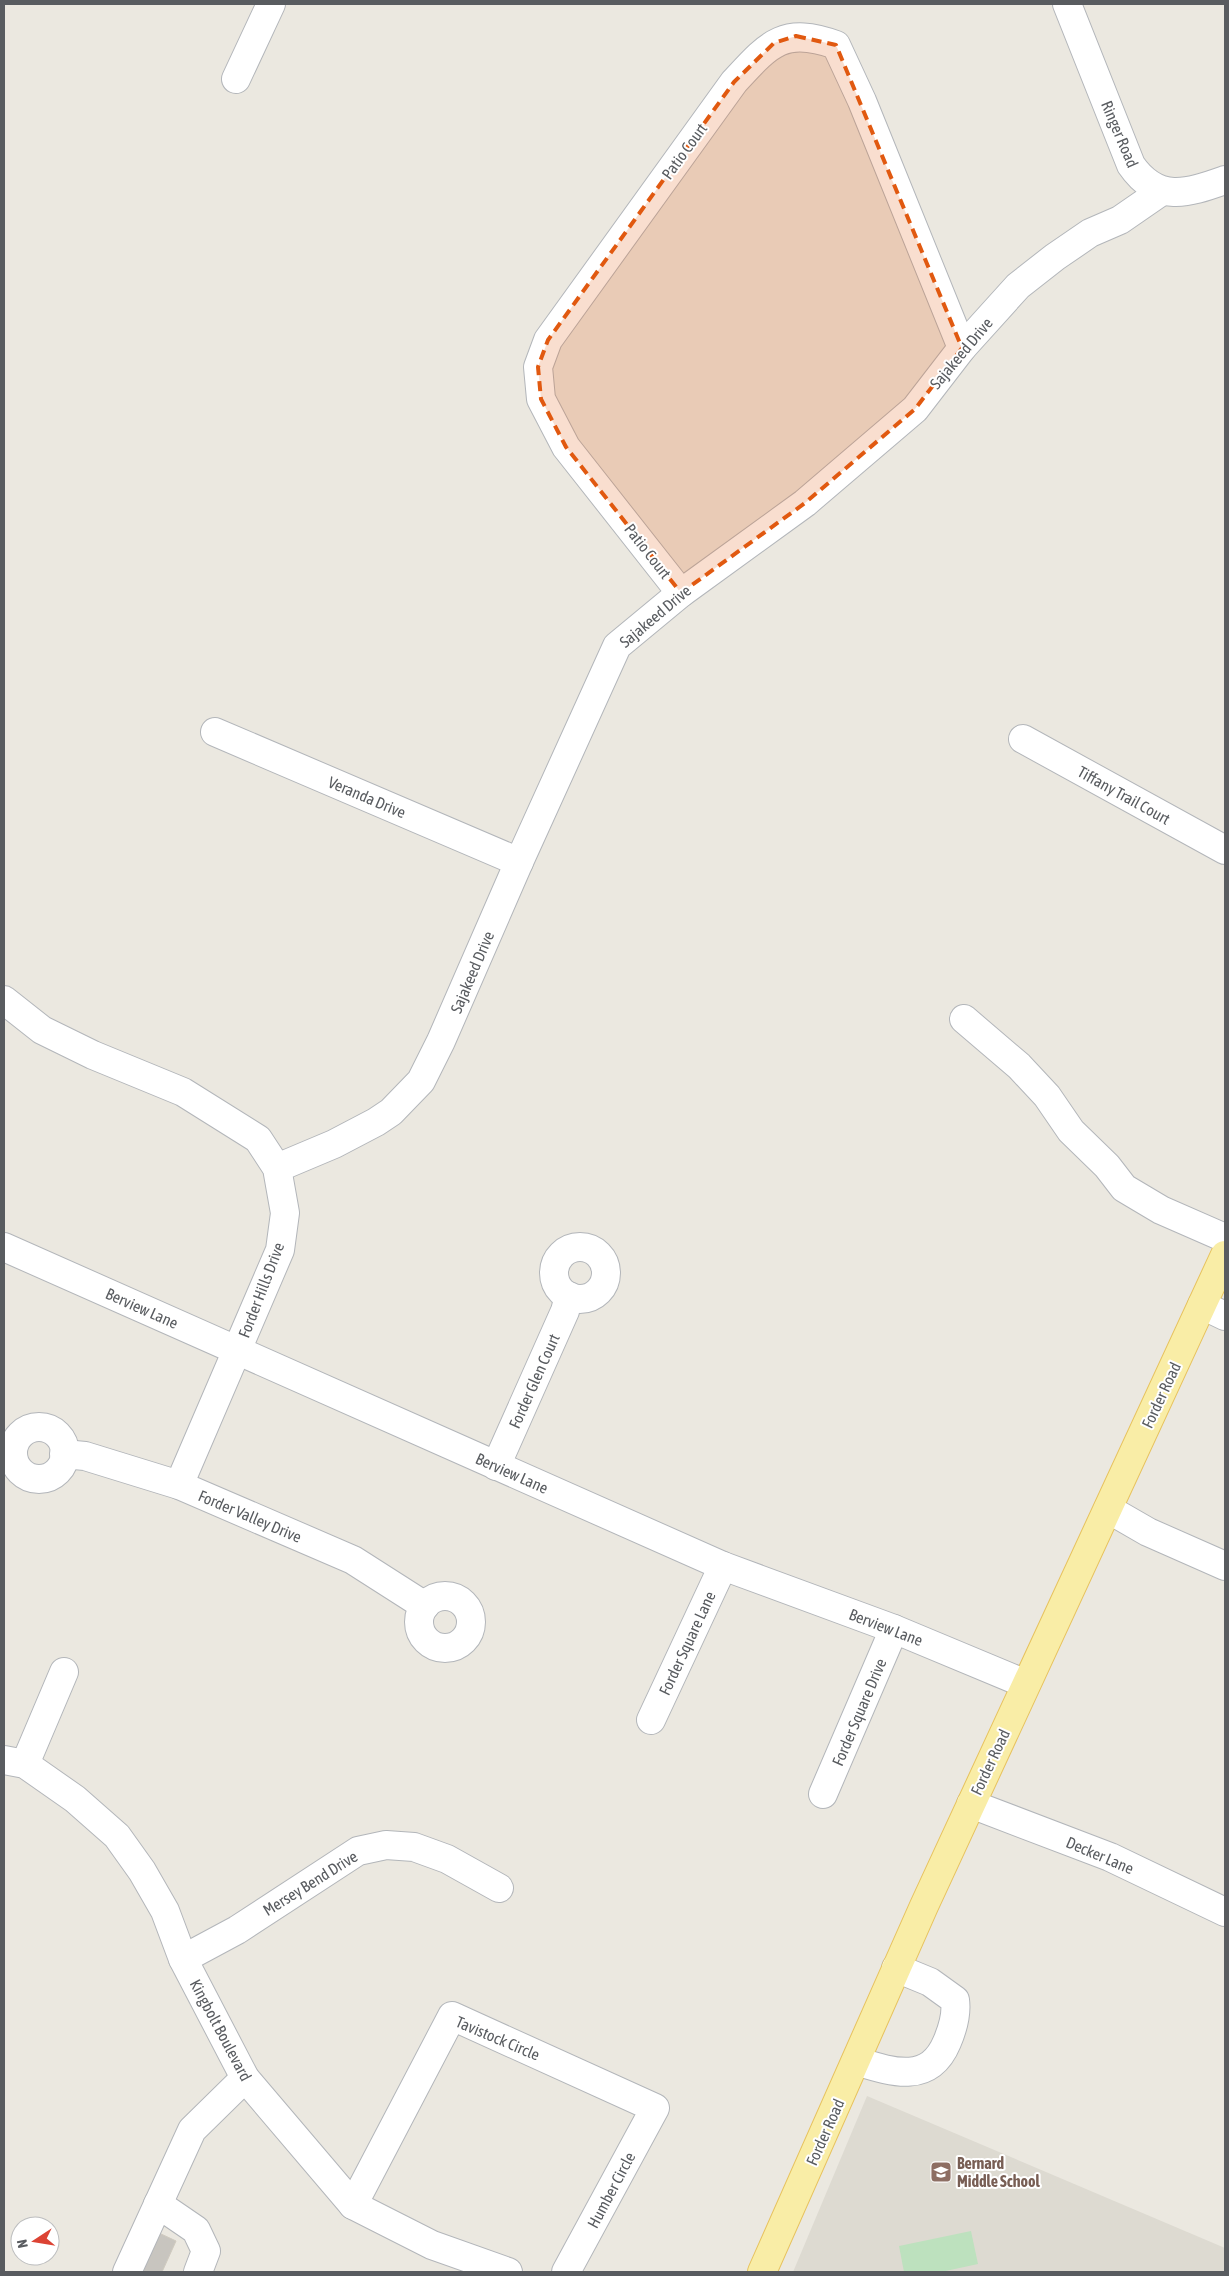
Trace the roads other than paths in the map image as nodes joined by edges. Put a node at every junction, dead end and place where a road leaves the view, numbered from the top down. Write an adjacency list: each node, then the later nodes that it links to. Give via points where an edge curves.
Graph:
1 (271, 4): 3 (street)
2 (1067, 4): 5 (street, Ringer Road, via 1131,166 1140,178)
3 (236, 80)
4 (1225, 180): 5 (street, via 1192,190)
5 (1162, 191): 6 (street, Sajakeed Drive, via 1120,220 1090,233 1018,286)
6 (962, 348): 7 (street, Sajakeed Drive, via 916,409 806,502); 7 (street, Patio Court, via 866,110 836,45 796,36 774,43 734,82 548,340 538,366 541,398 566,447)
7 (681, 593): 11 (street, Sajakeed Drive, via 617,646)
8 (215, 732): 11 (street, Veranda Drive)
9 (1023, 739): 10 (street, Tiffany Trail Court)
10 (1225, 850)
11 (519, 862): 14 (street, Sajakeed Drive, via 442,1042 421,1081 391,1112 376,1122)
12 (4, 1000): 14 (street, Forder Hills Drive, via 42,1030 183,1092 258,1140)
13 (964, 1019): 15 (street, via 1019,1066 1047,1096 1071,1131 1107,1166 1124,1188 1161,1210)
14 (277, 1168): 20 (street, Forder Hills Drive, via 285,1213 280,1250)
15 (1225, 1238)
16 (4, 1247): 20 (street, Berview Lane)
17 (1225, 1255): 19 (main road, Forder Road)
18 (569, 1296): 22 (street, Forder Glen Court)
19 (1214, 1310): 24 (main road, Forder Road)
20 (237, 1351): 22 (street, Berview Lane); 23 (street, Forder Hills Drive)
21 (64, 1454): 23 (street, Forder Valley Drive, via 85,1456)
22 (496, 1466): 25 (street, Berview Lane)
23 (179, 1485): 27 (street, Forder Valley Drive, via 353,1560)
24 (1108, 1509): 26 (street, via 1148,1532); 30 (main road, Forder Road)
25 (723, 1566): 28 (street, Berview Lane); 31 (street, Forder Square Lane)
26 (1225, 1566)
27 (425, 1606)
28 (894, 1629): 30 (street, Berview Lane); 33 (street, Forder Square Drive)
29 (64, 1672): 32 (street)
30 (1026, 1684): 34 (main road, Forder Road)
31 (651, 1720)
32 (14, 1762): 37 (street, Kingbolt Boulevard, via 75,1799 117,1836 165,1911)
33 (823, 1794)
34 (971, 1804): 36 (street, Decker Lane, via 1110,1857); 38 (main road, Forder Road)
35 (498, 1888): 37 (street, Mersey Bend Drive, via 447,1859 414,1848 386,1845 358,1851 237,1930)
36 (1225, 1912)
37 (183, 1959): 40 (street, Kingbolt Boulevard)
38 (896, 1968): 39 (main road, Forder Road); 39 (street, via 930,1982 955,2000 951,2033 942,2053 923,2068 891,2072)
39 (856, 2061): 48 (main road, Forder Road)
40 (245, 2078): 42 (street, via 192,2130); 43 (street, Kingbolt Boulevard)
41 (655, 2108): 43 (street, Tavistock Circle, via 452,2016); 47 (street, Humber Circle)
42 (158, 2204): 44 (street); 45 (street, via 196,2230 206,2251)
43 (353, 2205): 46 (street, Kingbolt Boulevard, via 432,2245)
44 (127, 2272)
45 (198, 2272)
46 (508, 2272)
47 (566, 2272)
48 (762, 2272)

